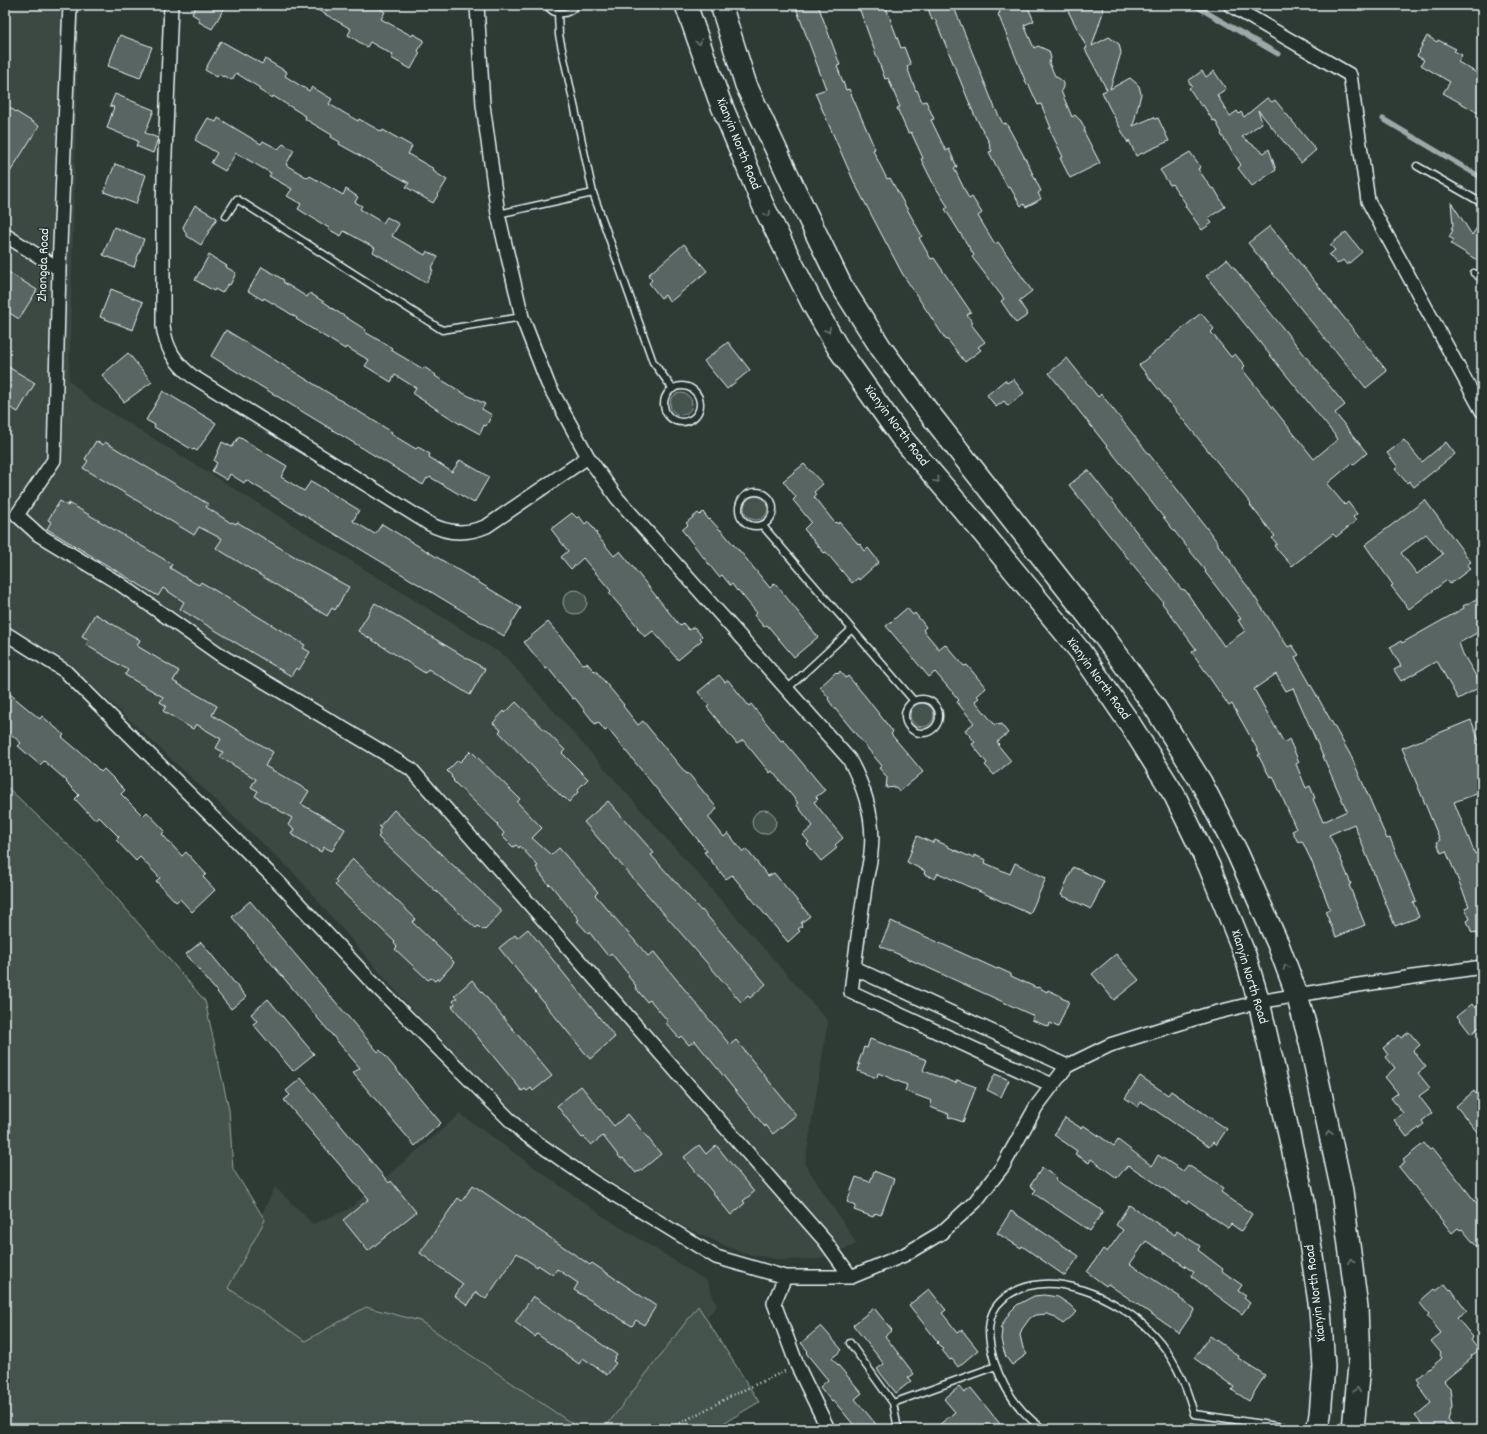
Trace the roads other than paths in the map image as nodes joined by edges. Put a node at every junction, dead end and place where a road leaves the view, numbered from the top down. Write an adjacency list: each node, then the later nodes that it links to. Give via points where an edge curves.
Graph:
1 (70, 5): 16 (street, Zhongda Road)
2 (171, 5): 22 (street, via 163,204 163,326 169,350 183,369 428,523 447,532 468,532 487,526)
3 (477, 5): 13 (street, via 483,105)
4 (547, 5): 9 (lane)
5 (576, 5): 9 (lane, via 571,11)
6 (686, 5): 31 (main road, Xianyin North Road, one-way to 31, via 719,99 763,205 812,303 838,348 901,437 1080,651 1130,724 1175,796 1209,866 1245,955)
7 (721, 5): 30 (main road, one-way to 7, via 1278,944 1237,852 1201,782 1154,706 1008,511 930,414 881,348 841,285 746,85)
8 (1230, 5): 21 (street, via 1350,75 1368,201)
9 (558, 14): 11 (lane, via 559,35)
10 (1417, 166): 12 (lane)
11 (593, 193): 13 (lane); 20 (lane, via 653,362)
12 (1482, 203)
13 (498, 214): 19 (street)
14 (226, 216): 19 (lane, via 237,199 442,330)
15 (5, 235): 16 (street)
16 (59, 269): 35 (street, Zhongda Road, via 54,460 17,516 39,535 120,584 222,656 411,769 825,1241)
17 (1474, 273): 18 (lane)
18 (1482, 279)
19 (522, 317): 22 (street, via 548,384)
20 (672, 389): 20 (lane, via 678,386 690,388 698,398 699,410 691,419 679,422 668,416 665,398)
21 (1482, 411)
22 (588, 457): 26 (street, via 617,498)
23 (762, 525): 23 (lane, via 749,524 741,515 741,502 751,493 764,494 772,504 771,516 768,522); 24 (lane)
24 (852, 630): 26 (lane); 27 (lane)
25 (5, 633): 34 (street, via 65,671 281,884 368,978 522,1132 592,1181 716,1257)
26 (787, 689): 29 (street, via 848,759 868,803 872,836 871,853)
27 (914, 701): 27 (lane, via 906,709 908,726 918,733 930,731 938,722 938,710 931,701)
28 (1482, 967): 30 (street)
29 (854, 968): 32 (street); 33 (street, via 851,992)
30 (1297, 995): 31 (street); 46 (main road, one-way to 30, via 1359,1366 1357,1307 1351,1259 1340,1183 1310,1042)
31 (1259, 1002): 32 (street, via 1206,1014 1110,1045); 45 (main road, Xianyin North Road, via 1303,1196 1320,1309 1324,1366)
32 (1067, 1066): 33 (street)
33 (1052, 1085): 35 (street, via 1036,1107 1003,1166 975,1202 941,1232 904,1255)
34 (785, 1277): 35 (street); 39 (street, via 774,1303 797,1365)
35 (851, 1277)
36 (850, 1343): 38 (lane)
37 (996, 1366): 38 (lane); 41 (lane, via 1011,1396); 44 (lane, via 988,1326 1000,1302 1019,1289 1031,1285 1080,1289 1112,1302 1153,1334 1175,1363 1194,1414)
38 (893, 1403): 40 (lane)
39 (828, 1429)
40 (900, 1429)
41 (1042, 1429)
42 (1190, 1429): 43 (lane)
43 (1203, 1429)
44 (1297, 1429)
45 (1318, 1429)
46 (1353, 1429)

